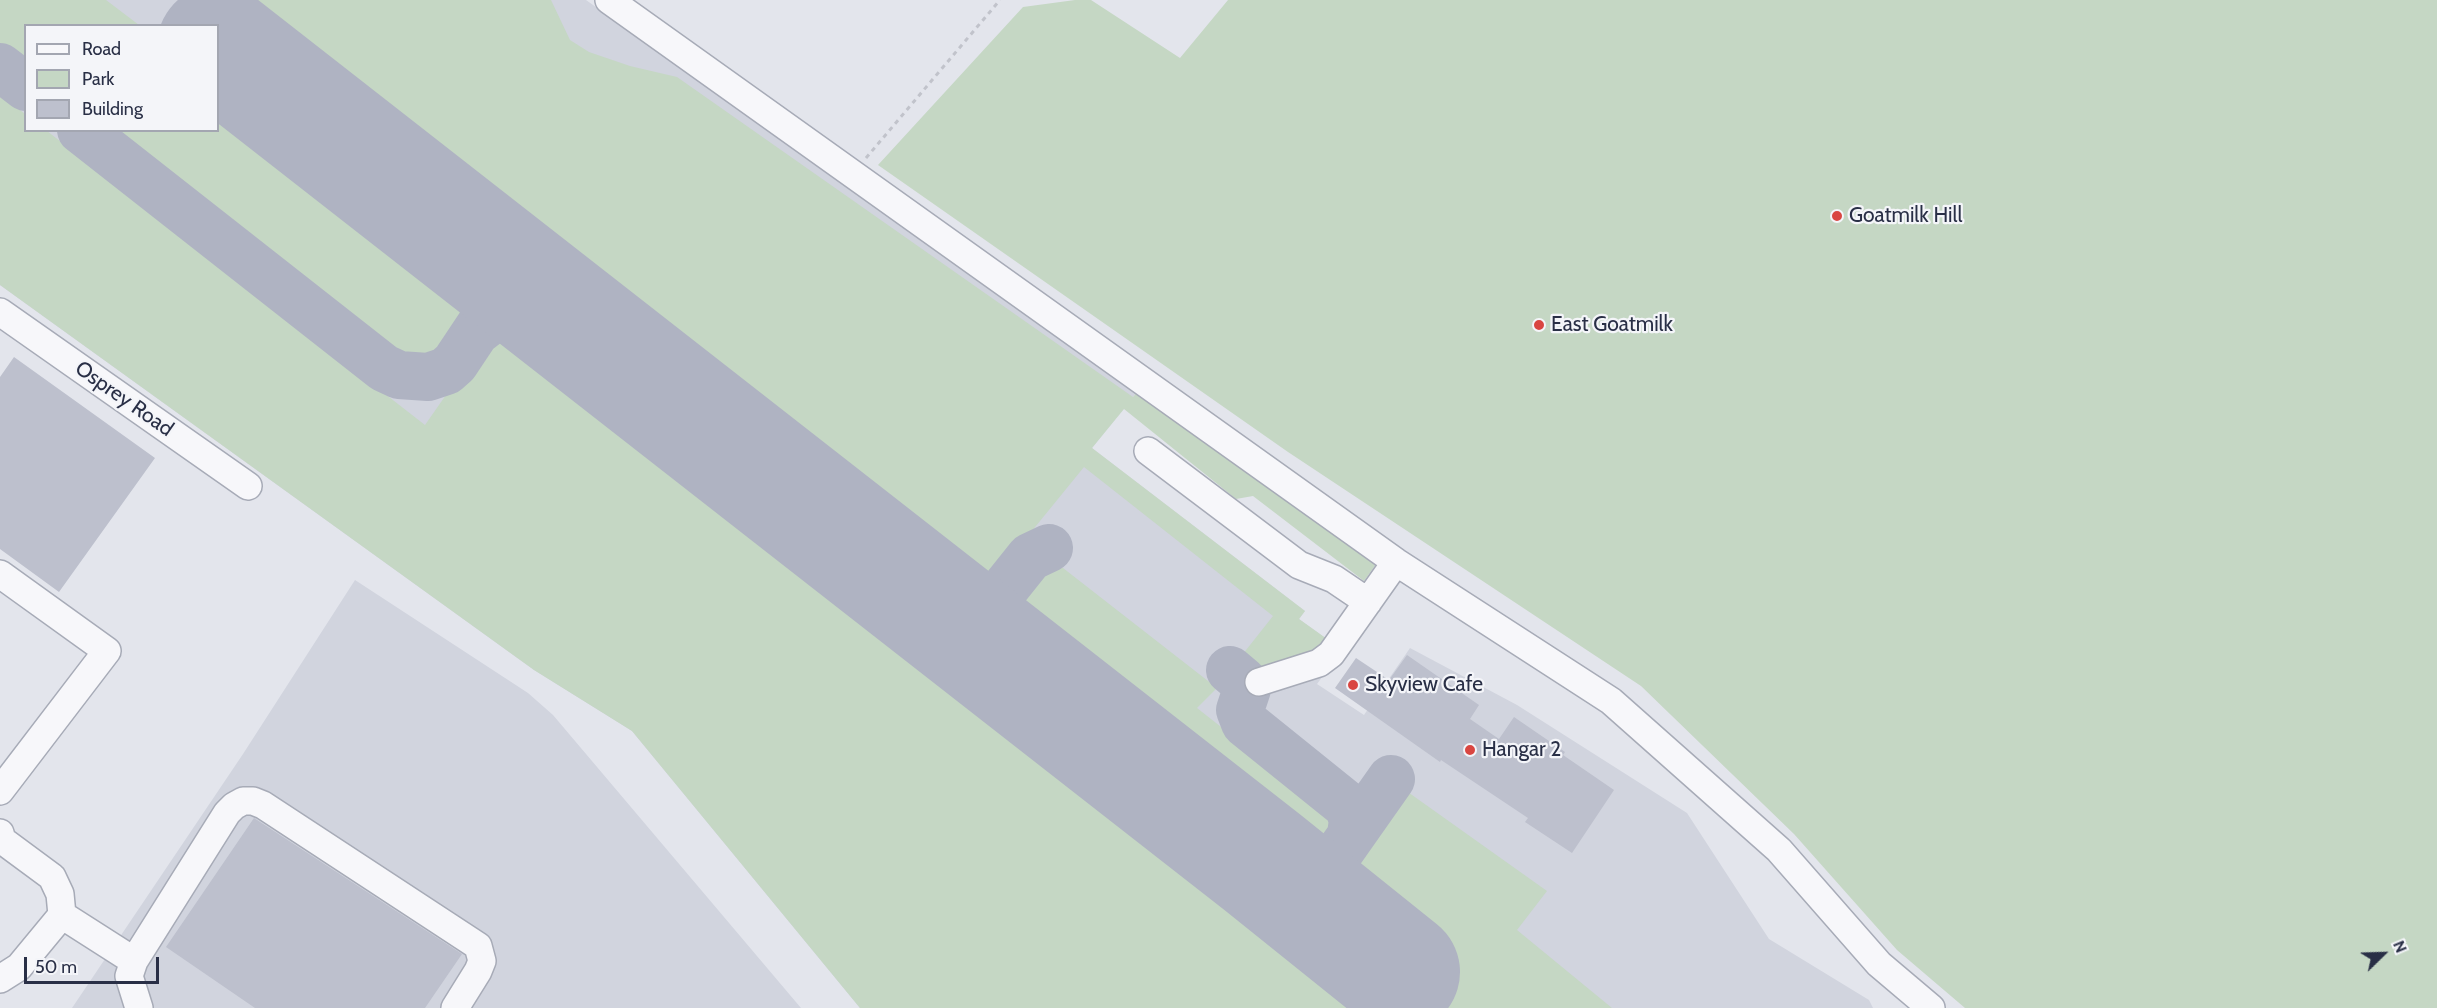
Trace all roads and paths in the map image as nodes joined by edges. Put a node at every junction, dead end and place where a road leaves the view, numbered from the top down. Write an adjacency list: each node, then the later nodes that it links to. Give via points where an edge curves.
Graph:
1 (609, 0): 3 (street)
2 (1000, 0): 3 (path)
3 (853, 173): 7 (street)
4 (0, 312): 6 (street, Osprey Road)
5 (1148, 451): 9 (street, via 1299,565 1334,579)
6 (248, 486)
7 (1396, 562): 9 (street); 18 (street, via 1611,701 1779,850 1880,964)
8 (0, 574): 11 (street, via 106,651)
9 (1368, 602): 10 (street, via 1319,663)
10 (1259, 682)
11 (0, 791)
12 (0, 833): 13 (street, via 2,840 52,877 60,894)
13 (62, 915): 14 (street); 15 (street, via 19,967)
14 (134, 961): 16 (street, via 129,976); 17 (street, via 226,813 243,801 253,801 478,946 482,961)
15 (0, 979)
16 (139, 1008)
17 (455, 1008)
18 (1930, 1008)

